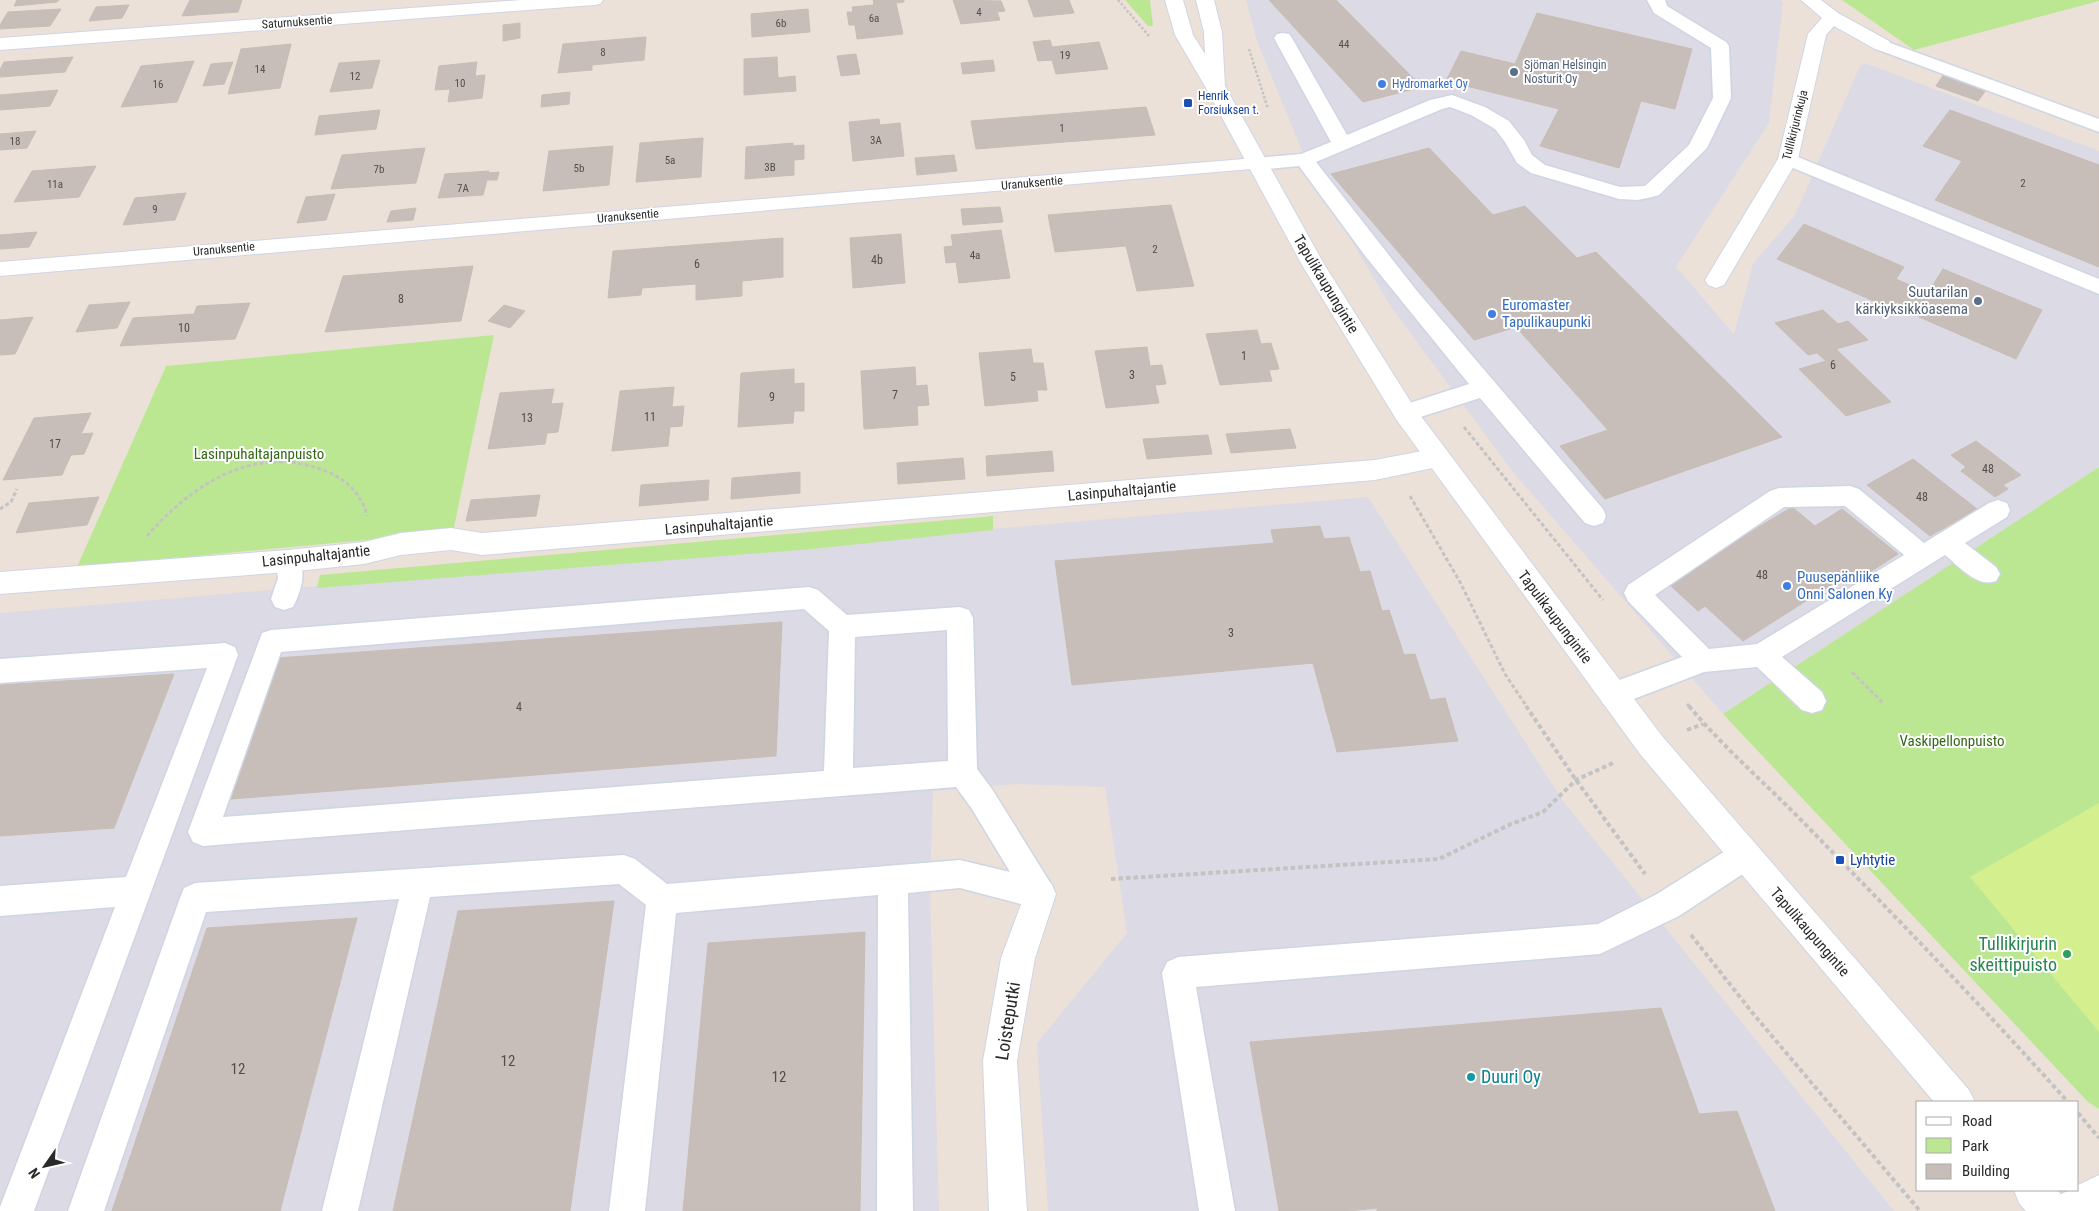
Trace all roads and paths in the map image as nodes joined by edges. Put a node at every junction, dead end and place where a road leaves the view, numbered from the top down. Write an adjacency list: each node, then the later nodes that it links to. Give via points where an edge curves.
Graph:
1 (594, 0): 10 (street, Saturnuksentie)
2 (1118, 0): 8 (path)
3 (1174, 0): 12 (street, Tapulikaupungintie, via 1184,35)
4 (1205, 0): 12 (street, Tapulikaupungintie, via 1213,32)
5 (1656, 0): 14 (lane, via 1660,9 1720,46 1722,98 1697,148 1652,191 1619,194 1538,169 1524,159 1502,125 1452,101 1437,104)
6 (1810, 0): 7 (street)
7 (1832, 17): 11 (street); 15 (street, Tullikirjurinkuja, via 1817,34)
8 (1150, 38)
9 (1283, 38): 14 (lane)
10 (0, 44)
11 (1882, 45): 13 (lane)
12 (1216, 88): 17 (street, Tapulikaupungintie)
13 (2099, 126)
14 (1342, 144): 16 (lane)
15 (1788, 159): 19 (street, Tullikirjurinkuja); 20 (lane)
16 (1304, 160): 17 (lane); 21 (lane)
17 (1256, 164): 18 (street, Uranuksentie); 22 (street, Tapulikaupungintie, via 1313,265)
18 (0, 269)
19 (1716, 280)
20 (2099, 287)
21 (1484, 388): 22 (lane); 28 (lane)
22 (1405, 413): 23 (street, Tapulikaupungintie)
23 (1438, 458): 24 (street, Lasinpuhaltajantie); 42 (street, Tapulikaupungintie)
24 (1392, 467): 30 (street, Lasinpuhaltajantie, via 482,544 451,539 401,544); 46 (path, via 1460,582 1505,674)
25 (17, 489): 26 (path, via 11,502)
26 (0, 509)
27 (1998, 510): 29 (lane)
28 (1594, 516)
29 (1946, 542): 31 (lane); 34 (lane)
30 (364, 553): 32 (street, Lasinpuhaltajantie); 33 (path, via 370,530 367,510 342,478 316,466 260,462 214,480 174,508 148,534)
31 (1923, 556): 38 (lane); 39 (lane, via 1850,496 1779,498 1637,593)
32 (288, 561): 33 (street, Lasinpuhaltajantie); 36 (lane, via 291,578)
33 (120, 573): 35 (street, Lasinpuhaltajantie)
34 (1987, 574)
35 (0, 583)
36 (284, 599)
37 (842, 627): 45 (lane, via 960,618); 47 (lane); 47 (lane, via 809,598 271,641 203,832)
38 (1762, 655): 39 (lane); 43 (lane)
39 (1703, 661): 42 (lane)
40 (0, 671): 52 (lane, via 225,655)
41 (1852, 672): 44 (path)
42 (1613, 695): 48 (street, Tapulikaupungintie)
43 (1812, 701)
44 (1884, 704)
45 (963, 773): 47 (lane); 53 (lane)
46 (1576, 780): 49 (path, via 1544,812 1511,824 1439,859); 56 (path)
47 (838, 783)
48 (1744, 856): 56 (lane); 57 (street, Tapulikaupungintie)
49 (1111, 879)
50 (893, 880): 53 (lane, via 960,874); 54 (lane); 66 (lane)
51 (418, 883): 54 (lane, via 624,869); 63 (lane, via 195,898); 64 (lane)
52 (136, 891): 55 (lane); 62 (lane)
53 (1040, 894): 67 (street, Loisteputki, via 1018,958 1000,1061)
54 (662, 899): 65 (lane)
55 (0, 901)
56 (1668, 905): 68 (lane, via 1600,939 1178,973); 69 (path, via 1755,1016)
57 (1956, 1101)
58 (2079, 1114): 59 (path)
59 (2099, 1138)
60 (2033, 1191): 70 (street)
61 (2099, 1193): 71 (street)
62 (13, 1201)
63 (86, 1211)
64 (340, 1211)
65 (627, 1211)
66 (895, 1211)
67 (1008, 1211)
68 (1217, 1211)
69 (1920, 1211)
70 (2051, 1211)
71 (2068, 1211)

